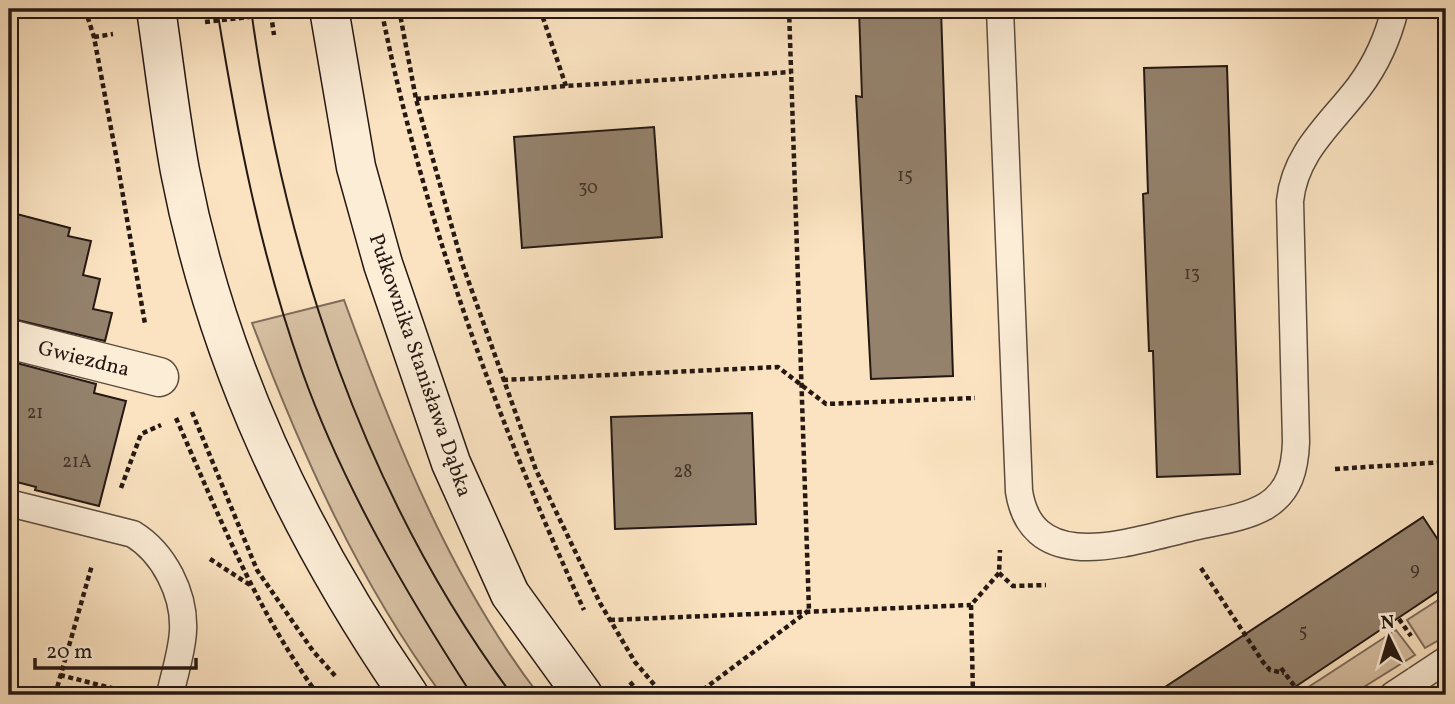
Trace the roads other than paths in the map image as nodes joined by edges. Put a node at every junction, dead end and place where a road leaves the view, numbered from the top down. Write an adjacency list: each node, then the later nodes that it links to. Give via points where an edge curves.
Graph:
1 (156, 9): 10 (street, via 180,172 212,298 256,423 306,530)
2 (329, 9): 11 (street, Pułkownika Stanisława Dąbka, via 356,167 383,264 451,463 510,594)
3 (1000, 9): 4 (lane, via 1022,508 1038,534 1080,548 1128,542 1242,515 1266,506 1293,474 1293,182 1305,152 1377,60)
4 (1395, 9)
5 (9, 339): 6 (street, Gwiezdna)
6 (159, 377)
7 (9, 503): 9 (lane, via 133,534 149,543 181,603 183,631)
8 (1446, 660): 12 (lane)
9 (170, 695)
10 (409, 695)
11 (583, 695)
12 (1393, 695)

